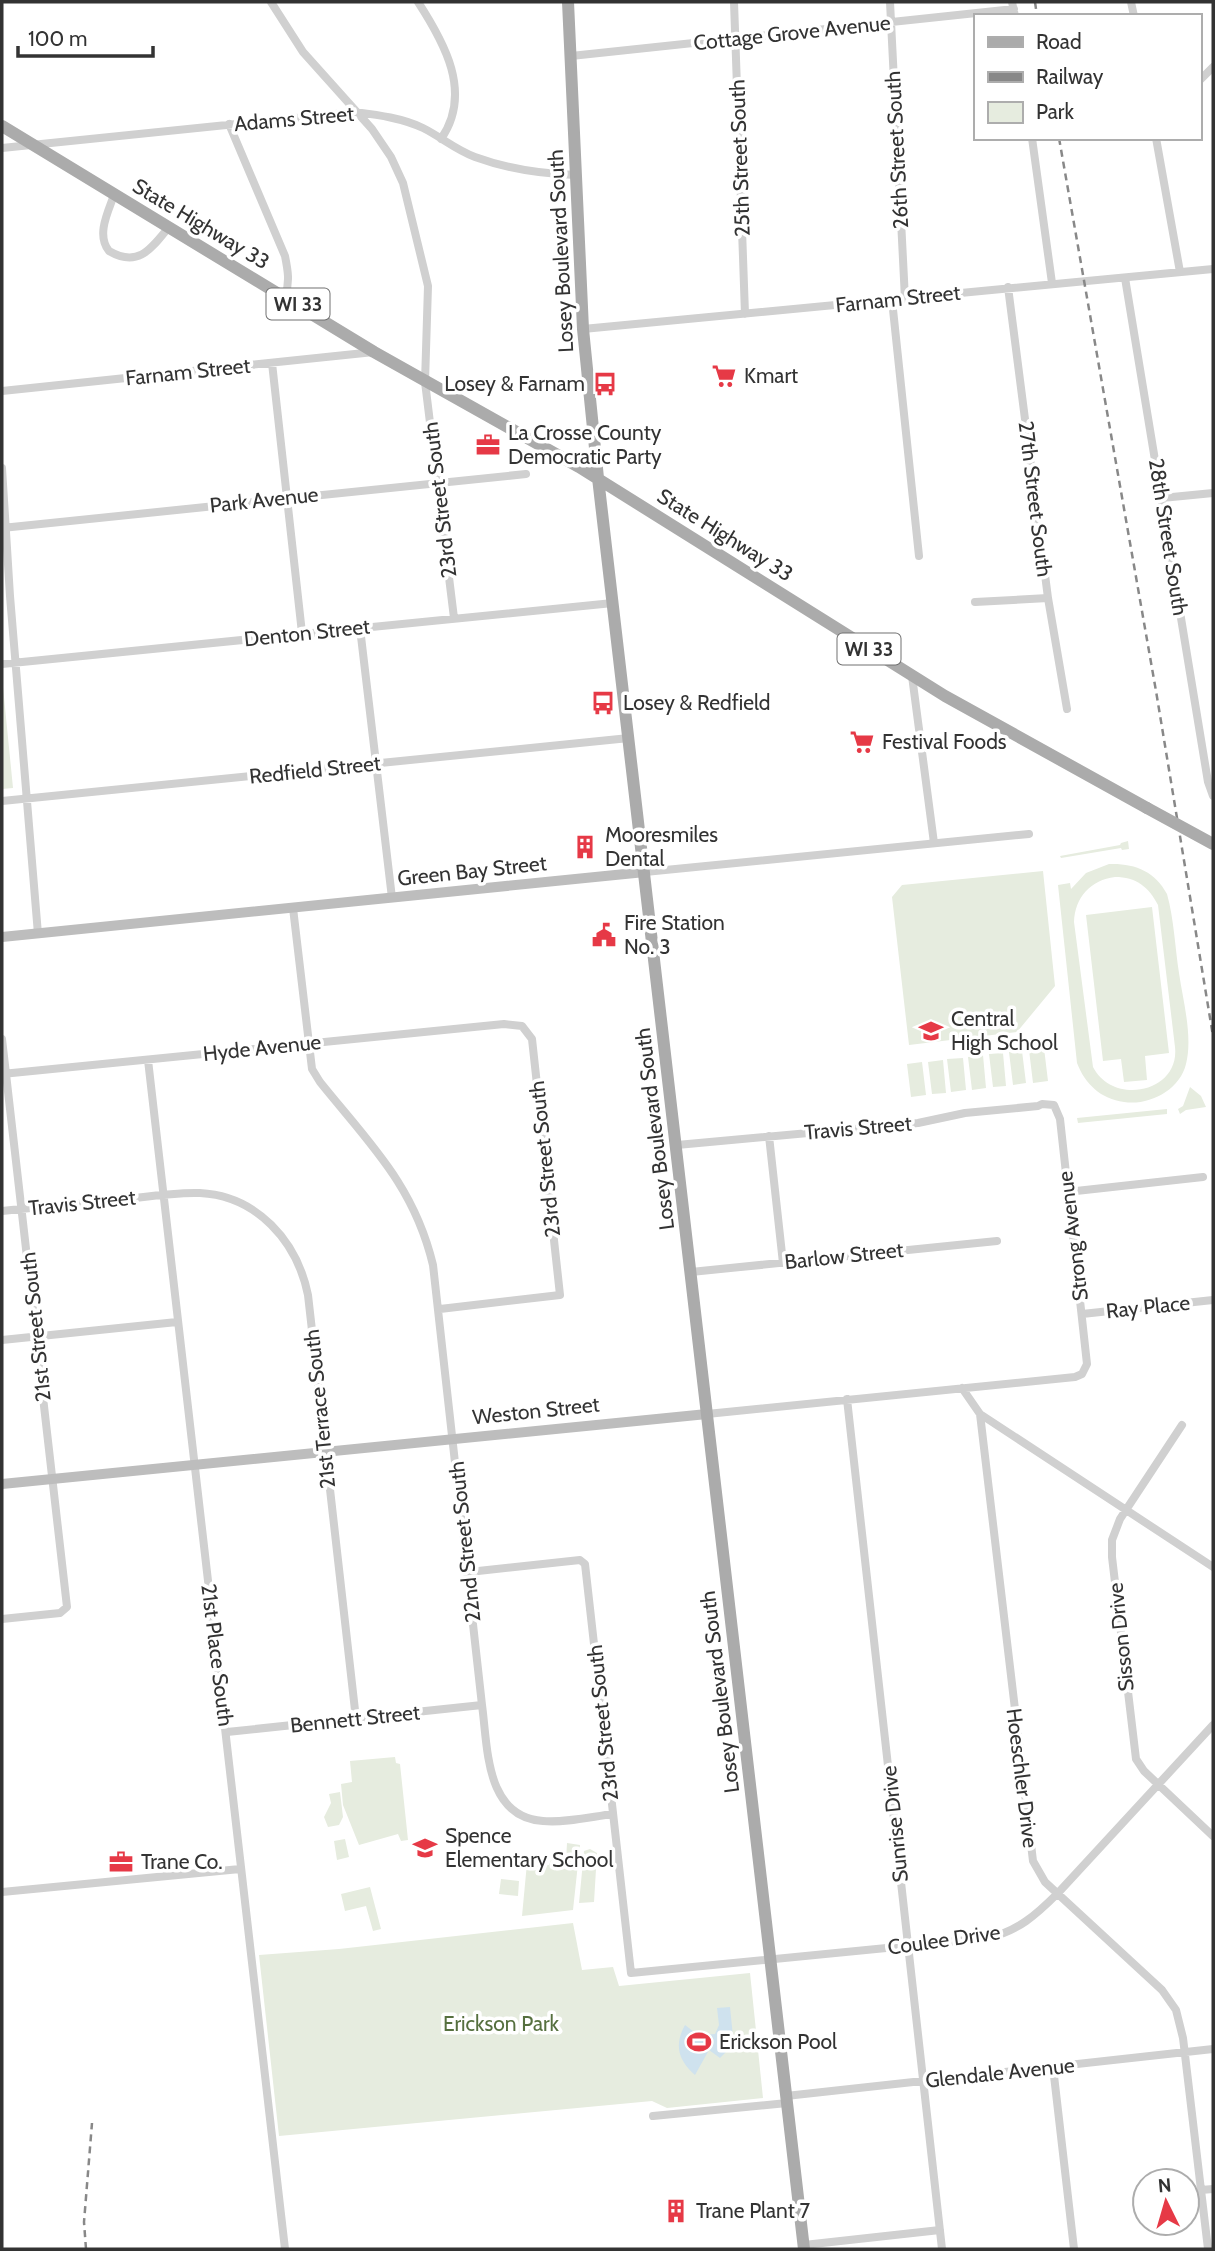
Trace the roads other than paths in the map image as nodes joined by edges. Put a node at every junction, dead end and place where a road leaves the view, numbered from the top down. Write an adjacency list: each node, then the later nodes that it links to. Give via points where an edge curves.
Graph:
1 (271, 2): 12 (street, 23rd Street South, via 295,41)
2 (418, 2): 15 (street, via 447,54 455,84 451,122)
3 (568, 2): 9 (main road, Losey Boulevard South)
4 (734, 2): 8 (street, 25th Street South)
5 (890, 2): 7 (street, 26th Street South)
6 (1013, 9): 7 (street, Cottage Grove Avenue)
7 (891, 23): 8 (street, Cottage Grove Avenue); 29 (street, 26th Street South)
8 (735, 38): 9 (street, Cottage Grove Avenue); 31 (street, 25th Street South)
9 (571, 56): 20 (main road, Losey Boulevard South)
10 (1213, 66): 11 (street)
11 (1201, 79)
12 (355, 112): 13 (street, Adams Street); 15 (street, Adams Street, via 407,121); 35 (street, 23rd Street South, via 391,156 414,224 429,296)
13 (229, 124): 18 (street, Adams Street); 28 (street, via 285,256 289,275)
14 (2, 125): 18 (main road, State Highway 33 / WI 33)
15 (441, 139): 20 (street, Adams Street, via 506,167)
16 (1031, 140): 26 (street)
17 (1156, 140): 24 (street)
18 (34, 145): 19 (street, Adams Street); 21 (main road, State Highway 33 / WI 33)
19 (2, 148)
20 (576, 175): 32 (main road, Losey Boulevard South)
21 (114, 195): 22 (main road, State Highway 33 / WI 33); 22 (street, via 103,230 109,251 140,256)
22 (168, 228): 28 (main road, State Highway 33 / WI 33)
23 (1213, 269): 24 (street, Farnam Street)
24 (1180, 272): 25 (street, Farnam Street)
25 (1125, 278): 26 (street, Farnam Street); 43 (street, 28th Street South)
26 (1052, 283): 27 (street, Farnam Street)
27 (1008, 287): 29 (street, Farnam Street); 46 (street, 27th Street South)
28 (285, 296): 33 (main road, State Highway 33 / WI 33)
29 (905, 299): 30 (street, Farnam Street)
30 (891, 300): 31 (street, Farnam Street); 45 (street)
31 (745, 314): 32 (street, Farnam Street)
32 (583, 329): 39 (main road, Losey Boulevard South)
33 (374, 352): 34 (street, Farnam Street); 35 (main road, State Highway 33 / WI 33)
34 (272, 363): 36 (street, Farnam Street); 42 (street)
35 (425, 382): 39 (main road, State Highway 33 / WI 33); 40 (street, 23rd Street South)
36 (2, 391)
37 (2, 468): 44 (street)
38 (526, 474): 40 (street, Park Avenue)
39 (598, 478): 48 (main road, Losey Boulevard South); 54 (main road, State Highway 33 / WI 33)
40 (439, 482): 42 (street, Park Avenue); 49 (street, 23rd Street South)
41 (1213, 493): 43 (street)
42 (287, 498): 44 (street, Park Avenue); 51 (street)
43 (1162, 498): 58 (street, 28th Street South)
44 (4, 528): 52 (street)
45 (919, 556)
46 (1048, 597): 47 (street); 55 (street, 27th Street South)
47 (975, 602)
48 (613, 603): 49 (street, Denton Street); 56 (main road, Losey Boulevard South)
49 (454, 618): 50 (street, Denton Street)
50 (360, 628): 51 (street, Denton Street); 57 (street)
51 (302, 633): 52 (street, Denton Street)
52 (15, 663): 53 (street, Denton Street); 59 (street)
53 (2, 664)
54 (912, 676): 62 (street); 63 (main road, State Highway 33 / WI 33, bridge)
55 (1067, 709)
56 (629, 738): 57 (street, Redfield Street); 64 (main road, Losey Boulevard South)
57 (376, 764): 59 (street, Redfield Street); 65 (street)
58 (1213, 796)
59 (26, 799): 60 (street, Redfield Street); 67 (street)
60 (2, 801)
61 (1029, 834): 62 (street, Green Bay Street)
62 (934, 843): 64 (street, Green Bay Street)
63 (1213, 844)
64 (645, 872): 65 (street, Green Bay Street); 76 (main road, Losey Boulevard South)
65 (392, 898): 66 (street, Green Bay Street)
66 (293, 908): 67 (street, Green Bay Street); 71 (street, 22nd Street South)
67 (38, 934): 68 (street, Green Bay Street)
68 (2, 937)
69 (522, 1026): 71 (street, Hyde Avenue, via 504,1024); 86 (street, 23rd Street South, via 532,1039 560,1295)
70 (2, 1039): 73 (street, 21st Street South)
71 (308, 1044): 72 (street, Hyde Avenue); 86 (street, 22nd Street South, via 312,1069 320,1082 405,1191 427,1243)
72 (148, 1060): 73 (street, Hyde Avenue); 79 (street, 21st Place South)
73 (4, 1074): 80 (street, 21st Street South)
74 (1038, 1106): 75 (street, Travis Street, via 918,1123); 78 (street, Strong Avenue, via 1052,1104 1058,1110)
75 (769, 1136): 76 (street, Travis Street); 83 (street)
76 (677, 1145): 84 (main road, Losey Boulevard South)
77 (1203, 1177): 78 (street)
78 (1067, 1192): 87 (street, Strong Avenue)
79 (163, 1195): 80 (street, Travis Street); 88 (street, 21st Place South); 98 (street, 21st Terrace South, via 201,1194 236,1201 271,1224 288,1243 308,1295)
80 (22, 1209): 81 (street, Travis Street); 89 (street, 21st Street South)
81 (2, 1211)
82 (998, 1241): 83 (street, Barlow Street)
83 (783, 1263): 84 (street, Barlow Street)
84 (691, 1272): 94 (main road, Losey Boulevard South)
85 (1213, 1300): 87 (street, Ray Place)
86 (440, 1308): 97 (street, 22nd Street South)
87 (1082, 1314): 91 (street, Strong Avenue, via 1087,1367)
88 (177, 1322): 89 (street); 99 (street, 21st Place South)
89 (37, 1336): 90 (street); 100 (street, 21st Street South)
90 (2, 1340)
91 (1073, 1377): 92 (street, Weston Street)
92 (962, 1388): 93 (street, Weston Street); 95 (street)
93 (847, 1399): 94 (street, Weston Street); 116 (street, Sunrise Drive)
94 (707, 1414): 97 (street, Weston Street); 117 (main road, Losey Boulevard South)
95 (980, 1414): 102 (street); 115 (street, Hoeschler Drive, via 1030,1849 1037,1869)
96 (1182, 1425): 102 (street, Sisson Drive)
97 (454, 1438): 98 (street, Weston Street); 104 (street, 22nd Street South)
98 (325, 1451): 99 (street, Weston Street); 107 (street, 21st Terrace South)
99 (193, 1465): 100 (street, Weston Street); 109 (street, 21st Place South)
100 (53, 1479): 101 (street, Weston Street); 105 (street, 21st Street South, via 66,1607 60,1613)
101 (2, 1484)
102 (1126, 1510): 103 (street); 110 (street, Sisson Drive, via 1114,1530 1112,1549 1127,1694 1136,1759)
103 (1213, 1567)
104 (469, 1572): 106 (street, 22nd Street South); 111 (street, 23rd Street South, via 580,1560 586,1570)
105 (2, 1619)
106 (482, 1705): 107 (street, Bennett Street); 111 (street, 22nd Street South, via 492,1777 510,1809 546,1822)
107 (356, 1719): 109 (street, Bennett Street)
108 (1213, 1724): 110 (street, Coulee Drive)
109 (227, 1732): 113 (street, 21st Place South)
110 (1157, 1784): 112 (street, Sisson Drive); 115 (street, Coulee Drive)
111 (613, 1814): 118 (street, 23rd Street South)
112 (1213, 1836)
113 (240, 1868): 114 (street); 129 (street, 21st Place South)
114 (2, 1892)
115 (1058, 1893): 116 (street, Coulee Drive, via 1028,1921 1006,1933); 120 (street, Hoeschler Drive, via 1162,1990 1181,2021)
116 (909, 1946): 117 (street, Coulee Drive); 122 (street, Sunrise Drive)
117 (771, 1960): 118 (street, Coulee Drive); 123 (main road, Losey Boulevard South)
118 (631, 1973)
119 (1213, 2049): 120 (street, Glendale Avenue)
120 (1185, 2052): 121 (street, Glendale Avenue); 125 (street, Hoeschler Drive)
121 (1053, 2067): 122 (street, Glendale Avenue); 131 (street)
122 (924, 2081): 123 (street, Glendale Avenue); 127 (street, Sunrise Drive)
123 (787, 2099): 124 (street, Glendale Avenue); 128 (main road, Losey Boulevard South)
124 (653, 2116)
125 (1198, 2167)
126 (1201, 2197): 132 (street, Hoeschler Drive)
127 (940, 2230): 128 (street); 130 (street, Sunrise Drive)
128 (804, 2247)
129 (285, 2249)
130 (942, 2249)
131 (1074, 2249)
132 (1208, 2249)

